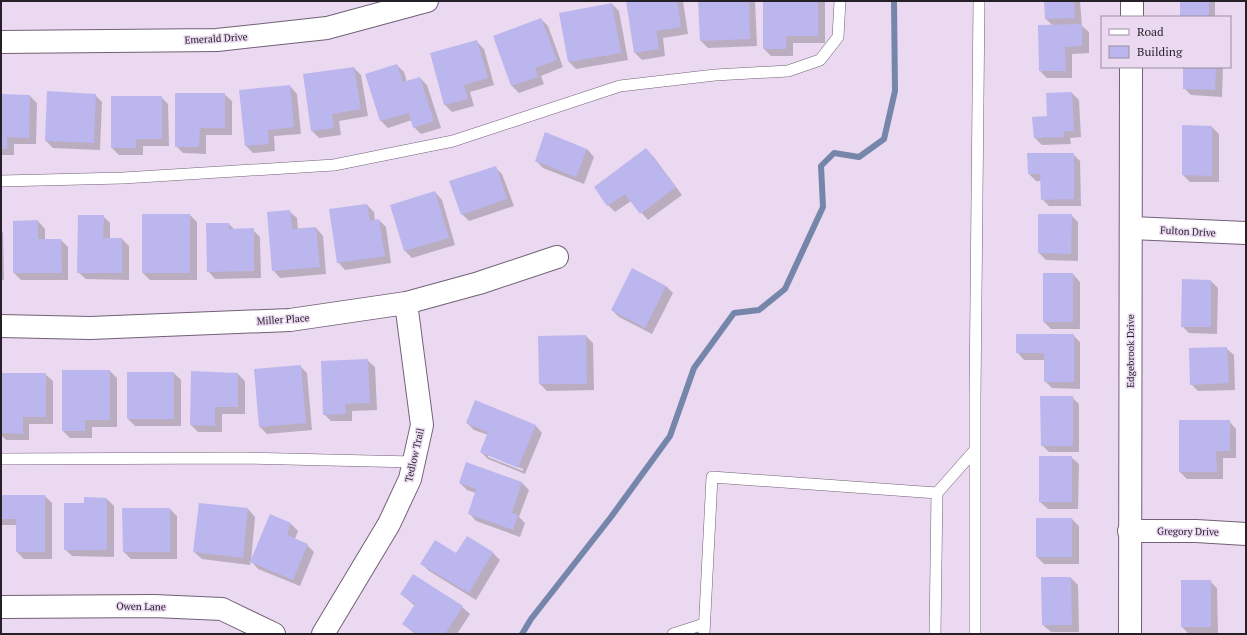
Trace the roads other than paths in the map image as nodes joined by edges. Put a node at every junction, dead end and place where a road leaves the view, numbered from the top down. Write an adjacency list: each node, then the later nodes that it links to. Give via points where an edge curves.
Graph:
1 (427, 1): 6 (street, Emerald Drive, via 327,28 217,40)
2 (840, 1): 8 (lane, via 838,37 820,60 788,71 715,75 620,86 453,141 334,165 123,178)
3 (979, 1): 14 (lane)
4 (1132, 1): 5 (street)
5 (1132, 16)
6 (1, 42)
7 (1131, 68): 9 (street, Edgebrook Drive)
8 (1, 181)
9 (1131, 228): 10 (street, Fulton Drive); 18 (street, Edgebrook Drive)
10 (1246, 233)
11 (557, 257): 12 (street, Miller Place, via 479,283)
12 (406, 303): 13 (street, Miller Place, via 290,320 90,328); 16 (street, Tedlow Trail, via 422,425)
13 (1, 326)
14 (975, 450): 17 (lane); 26 (lane)
15 (1, 459): 16 (lane, via 241,458)
16 (414, 462): 23 (street, Tedlow Trail, via 410,479 389,524)
17 (937, 493): 21 (lane, via 712,477); 25 (lane)
18 (1129, 531): 19 (street, Gregory Drive); 27 (street, Edgebrook Drive)
19 (1246, 534)
20 (1, 607): 22 (street, Owen Lane, via 154,606 222,610)
21 (704, 629): 24 (lane)
22 (274, 634)
23 (323, 634)
24 (674, 634)
25 (935, 634)
26 (975, 634)
27 (1130, 634)

